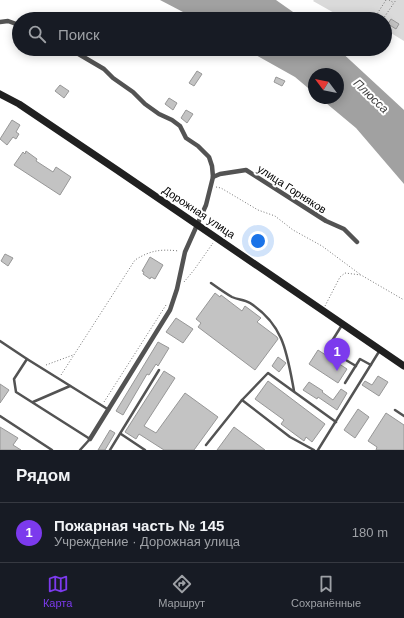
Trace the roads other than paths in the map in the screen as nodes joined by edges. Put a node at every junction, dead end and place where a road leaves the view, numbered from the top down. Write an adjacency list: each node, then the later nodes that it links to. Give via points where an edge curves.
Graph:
1 (0, 22): 2 (street)
2 (12, 22)
3 (82, 56): 5 (street, via 104,69 159,114 180,126 186,138 209,157)
4 (0, 94): 6 (street, Дорожная улица, via 19,104)
5 (213, 177): 6 (street, via 206,205); 7 (street, улица Горняков, via 246,170 326,221 344,229)
6 (196, 223): 9 (street, Дорожная улица); 22 (street, via 185,252 170,310)
7 (357, 242)
8 (211, 283): 19 (lane, via 233,298 248,301 265,313 277,329 288,358)
9 (343, 323): 11 (street, Дорожная улица); 13 (lane, via 327,349)
10 (0, 341): 12 (lane)
11 (381, 350): 14 (lane); 15 (street, Дорожная улица)
12 (27, 359): 18 (lane); 21 (lane, via 14,379 16,392)
13 (356, 366): 14 (lane, via 360,359); 17 (lane)
14 (371, 366): 26 (lane)
15 (404, 366)
16 (159, 370): 27 (lane)
17 (345, 383)
18 (70, 386): 21 (lane); 22 (lane)
19 (294, 391): 20 (lane, via 268,373); 26 (lane)
20 (242, 400): 29 (lane); 34 (lane, via 290,437)
21 (33, 402): 28 (lane)
22 (109, 410): 28 (street)
23 (395, 410): 25 (lane)
24 (0, 416): 30 (lane)
25 (404, 416)
26 (336, 422): 35 (lane)
27 (121, 434): 32 (lane); 33 (lane)
28 (90, 439): 31 (lane)
29 (206, 445)
30 (52, 450)
31 (80, 450)
32 (110, 450)
33 (145, 450)
34 (314, 450)
35 (318, 450)

